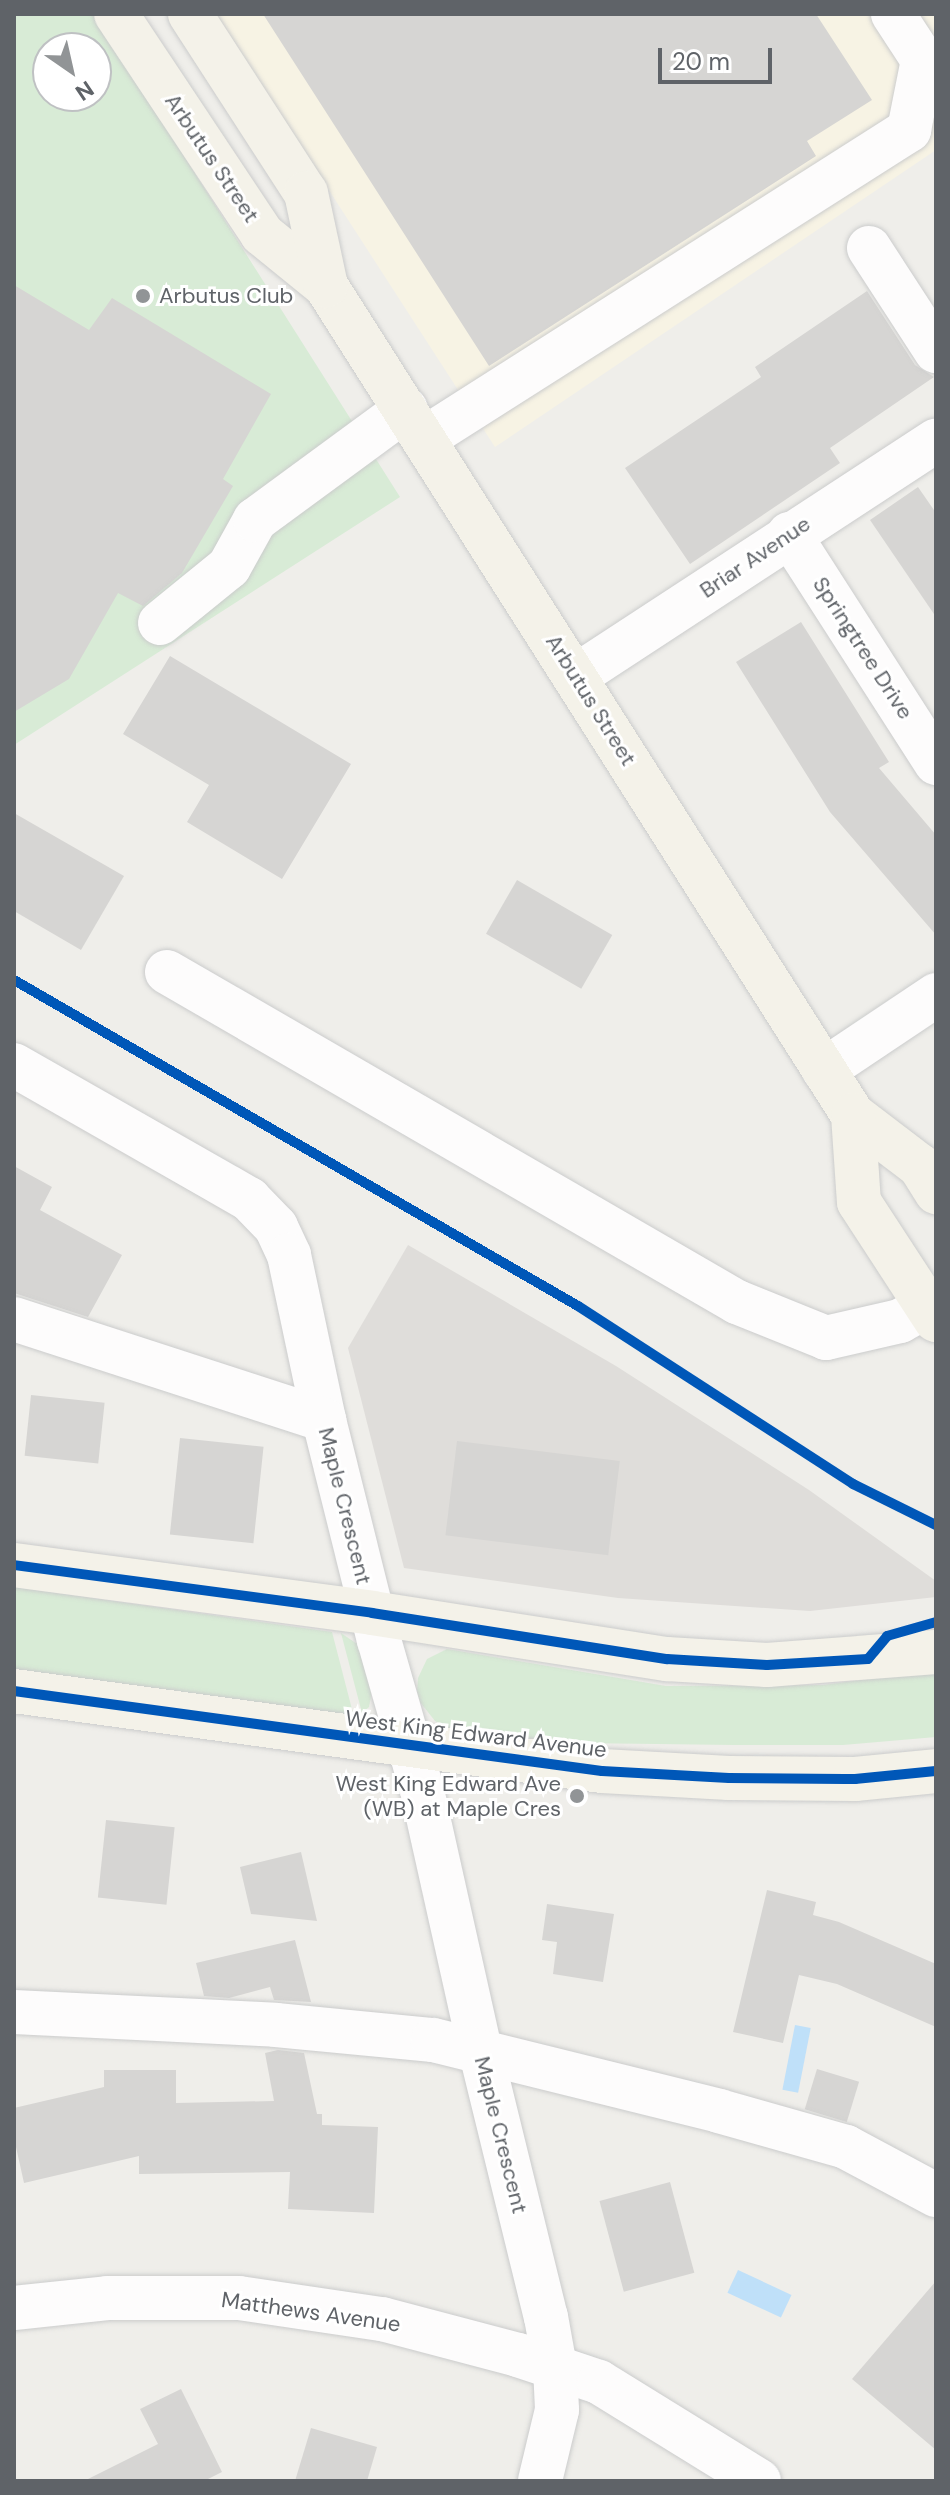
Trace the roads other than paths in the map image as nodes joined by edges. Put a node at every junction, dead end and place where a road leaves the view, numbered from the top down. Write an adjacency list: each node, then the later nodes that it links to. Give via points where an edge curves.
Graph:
1 (116, 14): 5 (main road, Arbutus Street, via 262,234)
2 (190, 14): 5 (main road, Arbutus Street, via 306,193)
3 (893, 14): 7 (street, via 923,60 909,130)
4 (869, 248): 6 (street)
5 (326, 286): 7 (main road, Arbutus Street)
6 (936, 351)
7 (415, 423): 10 (street, via 255,520 229,567); 11 (main road, Arbutus Street)
8 (936, 440): 9 (street, Briar Avenue)
9 (789, 534): 11 (street, Briar Avenue); 12 (street, Springtree Drive)
10 (160, 623)
11 (576, 676): 16 (main road, Arbutus Street)
12 (936, 763)
13 (167, 972): 19 (street, via 737,1302 826,1338)
14 (936, 995): 16 (street)
15 (14, 1065): 21 (street, Maple Crescent, via 249,1199 276,1227 289,1255)
16 (824, 1070): 17 (main road, Arbutus Street)
17 (853, 1115): 18 (main road, Arbutus Street, via 920,1166); 19 (main road, Arbutus Street, via 859,1202)
18 (936, 1192)
19 (932, 1313)
20 (14, 1319): 21 (street)
21 (324, 1420): 23 (street, Maple Crescent)
22 (14, 1565): 23 (main road)
23 (372, 1613): 24 (main road, via 667,1659 767,1665); 26 (street, Maple Crescent)
24 (936, 1652)
25 (14, 1691): 26 (main road, West King Edward Avenue)
26 (411, 1748): 27 (main road, West King Edward Avenue, via 602,1771 729,1778 855,1779); 29 (street, Maple Crescent)
27 (936, 1771)
28 (14, 2012): 29 (street, via 276,2025 433,2040)
29 (481, 2053): 30 (street, via 846,2147); 32 (street, Maple Crescent)
30 (936, 2195)
31 (14, 2308): 32 (street, Matthews Avenue, via 107,2298 239,2298 382,2319)
32 (555, 2367): 33 (street, Maple Crescent, via 557,2410); 34 (street, Matthews Avenue, via 609,2387)
33 (540, 2481)
34 (759, 2481)

